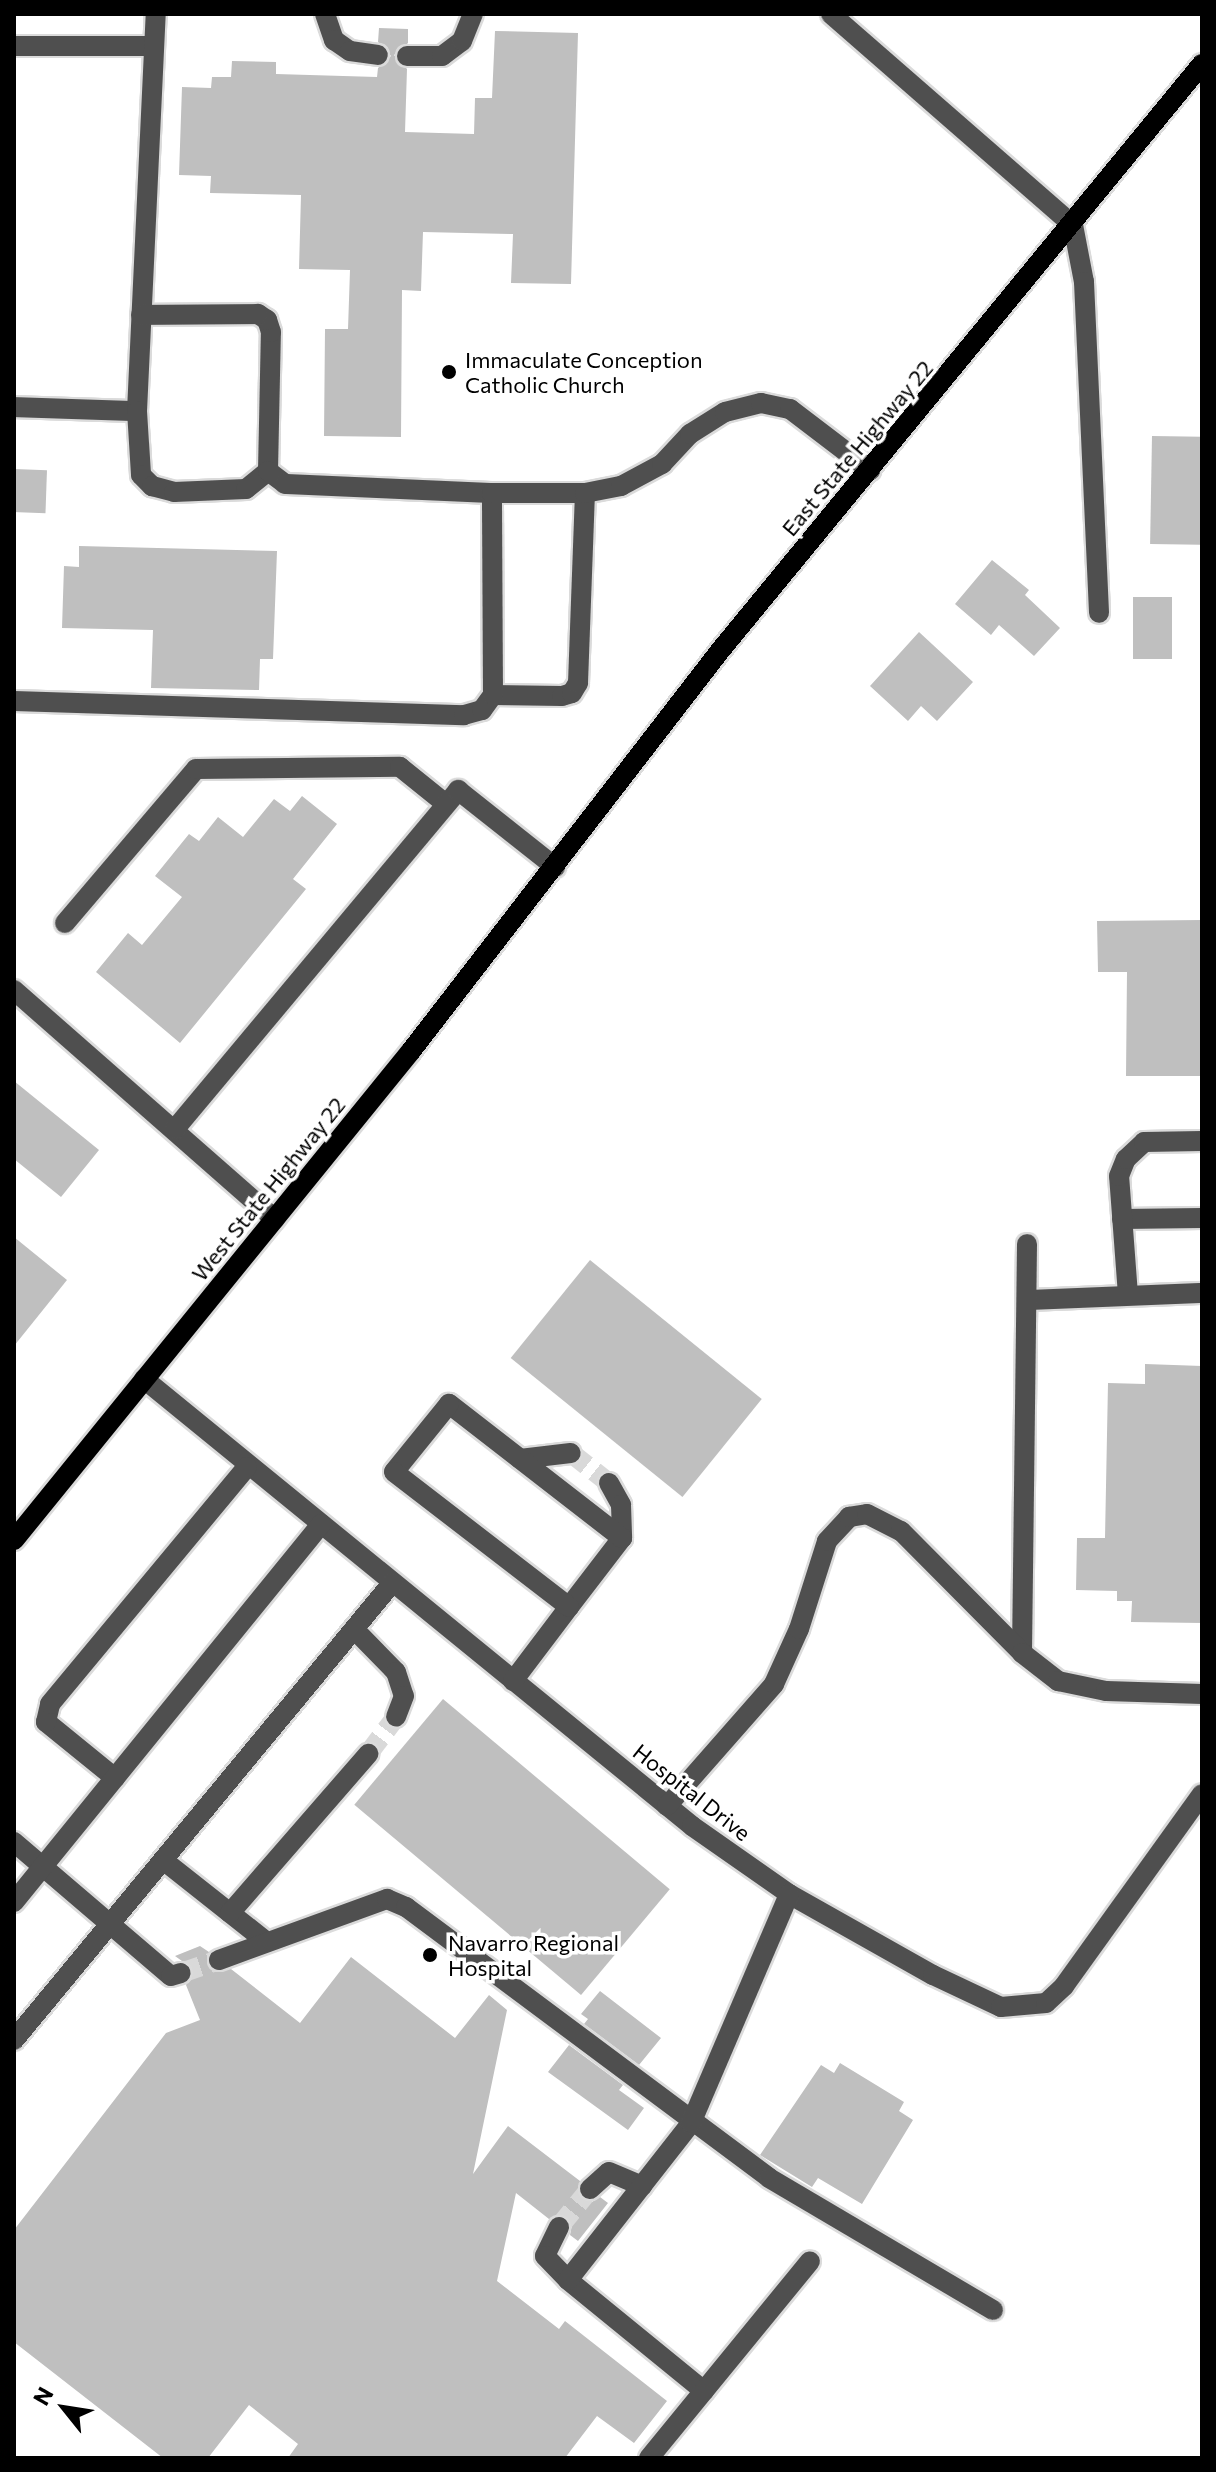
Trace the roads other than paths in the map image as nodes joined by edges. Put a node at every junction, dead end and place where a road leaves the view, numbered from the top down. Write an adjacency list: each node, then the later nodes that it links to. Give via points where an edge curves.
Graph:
1 (156, 14): 6 (street)
2 (325, 14): 7 (street, via 334,40 350,51)
3 (473, 14): 8 (street, via 462,41 442,56)
4 (831, 14): 10 (street)
5 (14, 46): 6 (street)
6 (152, 46): 11 (street)
7 (378, 55)
8 (407, 56)
9 (1202, 64): 10 (main road, East State Highway 22)
10 (1073, 225): 14 (main road, East State Highway 22); 18 (street, via 1084,282)
11 (141, 315): 13 (street); 15 (street, via 258,314 267,320)
12 (14, 407): 13 (street)
13 (137, 411): 15 (street, via 141,475 152,486 174,492 246,489)
14 (870, 470): 17 (street, via 790,409 761,403 725,412 690,434 662,464 635,479); 22 (main road, East State Highway 22, via 719,652)
15 (268, 471): 16 (street, via 285,484)
16 (492, 493): 17 (street); 19 (street)
17 (585, 493): 19 (street, via 578,683 562,696)
18 (1099, 613)
19 (493, 695): 20 (street, via 482,710 464,715)
20 (14, 701)
21 (446, 804): 22 (street, via 458,790); 23 (street, via 400,767 196,769); 25 (street)
22 (555, 867): 28 (main road, West State Highway 22)
23 (65, 923)
24 (14, 990): 25 (street)
25 (175, 1129): 28 (street)
26 (1202, 1141): 29 (street, via 1144,1142 1126,1159 1119,1176)
27 (1202, 1218): 29 (street)
28 (275, 1219): 34 (main road, West State Highway 22)
29 (1122, 1219): 32 (street)
30 (1027, 1244): 33 (street)
31 (1202, 1293): 32 (street)
32 (1128, 1295): 33 (street)
33 (1027, 1300): 45 (street)
34 (144, 1379): 37 (street, Hospital Drive); 41 (main road, West State Highway 22)
35 (571, 1453): 36 (street)
36 (520, 1459): 40 (street); 43 (street, via 449,1404 394,1472)
37 (247, 1467): 39 (street, Hospital Drive); 50 (street, via 50,1704 46,1722)
38 (609, 1483): 40 (street, via 621,1505)
39 (321, 1524): 42 (street, Hospital Drive); 50 (street)
40 (622, 1538): 43 (street)
41 (14, 1540)
42 (392, 1583): 44 (street); 46 (street, Hospital Drive)
43 (569, 1607): 46 (street)
44 (354, 1629): 48 (street, via 396,1672 404,1696); 54 (street)
45 (1022, 1653): 47 (street, via 1058,1681 1106,1691); 52 (street, via 901,1531 867,1514 849,1517 827,1541 799,1629 774,1684)
46 (513, 1681): 52 (street, Hospital Drive)
47 (1202, 1694)
48 (396, 1717)
49 (368, 1754): 58 (street)
50 (115, 1778): 55 (street)
51 (1202, 1794): 56 (street, Hospital Drive, via 1064,1986 1046,2003 1001,2007)
52 (667, 1806): 56 (street, Hospital Drive)
53 (14, 1842): 55 (street)
54 (163, 1860): 58 (street); 59 (street)
55 (42, 1866): 57 (street); 59 (street)
56 (789, 1894): 64 (street)
57 (14, 1902)
58 (230, 1913): 60 (street)
59 (108, 1926): 62 (street, via 171,1976); 63 (street)
60 (267, 1942): 61 (street); 64 (street, via 387,1899 406,1907)
61 (219, 1960)
62 (181, 1973)
63 (14, 2040)
64 (691, 2123): 65 (street); 70 (street, via 769,2178)
65 (642, 2186): 66 (street, via 609,2172); 69 (street)
66 (590, 2189)
67 (559, 2227): 69 (street, via 545,2256)
68 (810, 2261): 71 (street)
69 (568, 2280): 71 (street)
70 (993, 2310)
71 (704, 2391): 72 (street)
72 (649, 2458)

